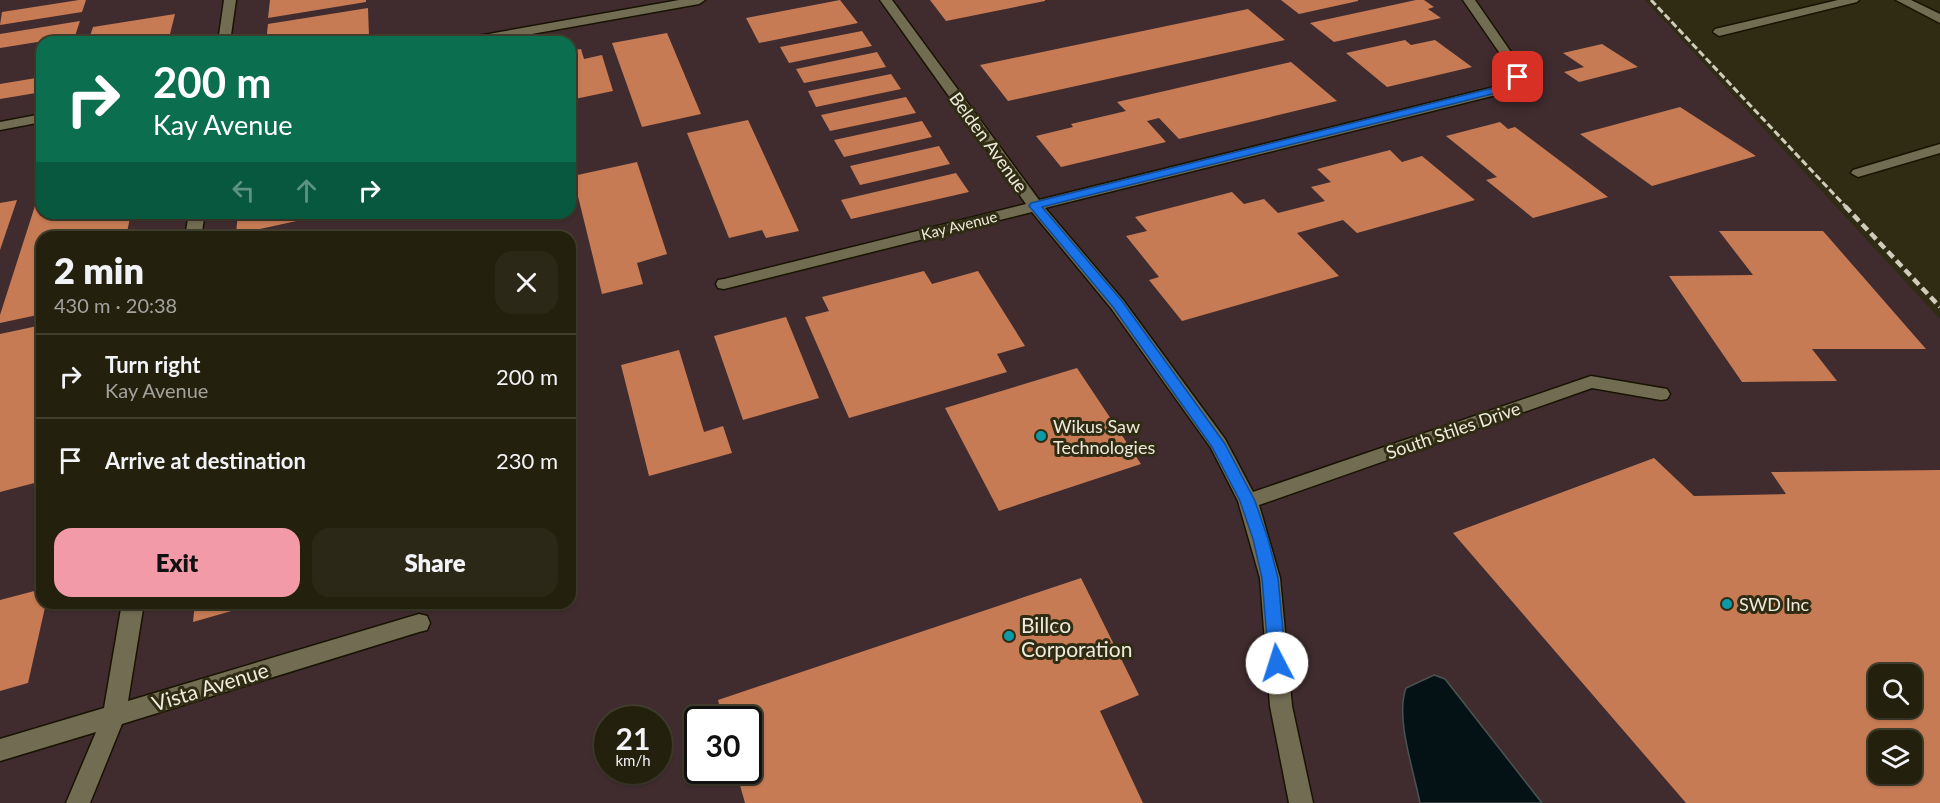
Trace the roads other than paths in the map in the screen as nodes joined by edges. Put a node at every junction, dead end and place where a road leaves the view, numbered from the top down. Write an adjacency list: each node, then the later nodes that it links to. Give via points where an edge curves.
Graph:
1 (230, 0): 10 (street)
2 (699, 0): 7 (street)
3 (886, 0): 16 (street, Belden Avenue)
4 (1470, 0): 16 (street, Kay Avenue, via 1518,71 1518,82)
5 (1852, 0): 9 (street)
6 (1902, 0): 8 (street)
7 (685, 1): 11 (street)
8 (1940, 18)
9 (1719, 32)
10 (225, 36)
11 (498, 36)
12 (36, 119): 13 (street)
13 (0, 126)
14 (1940, 148): 15 (street)
15 (1858, 173)
16 (1035, 206): 17 (street, Kay Avenue); 19 (street, Belden Avenue, via 1117,304 1218,444)
17 (724, 284)
18 (1661, 394): 19 (street, South Stiles Drive, via 1591,382)
19 (1248, 501): 25 (street, Belden Avenue, via 1270,578 1281,706)
20 (132, 609): 22 (street)
21 (419, 623): 22 (street, Vista Avenue)
22 (114, 715): 23 (street, Vista Avenue); 24 (street)
23 (0, 750)
24 (78, 803)
25 (1301, 803)

